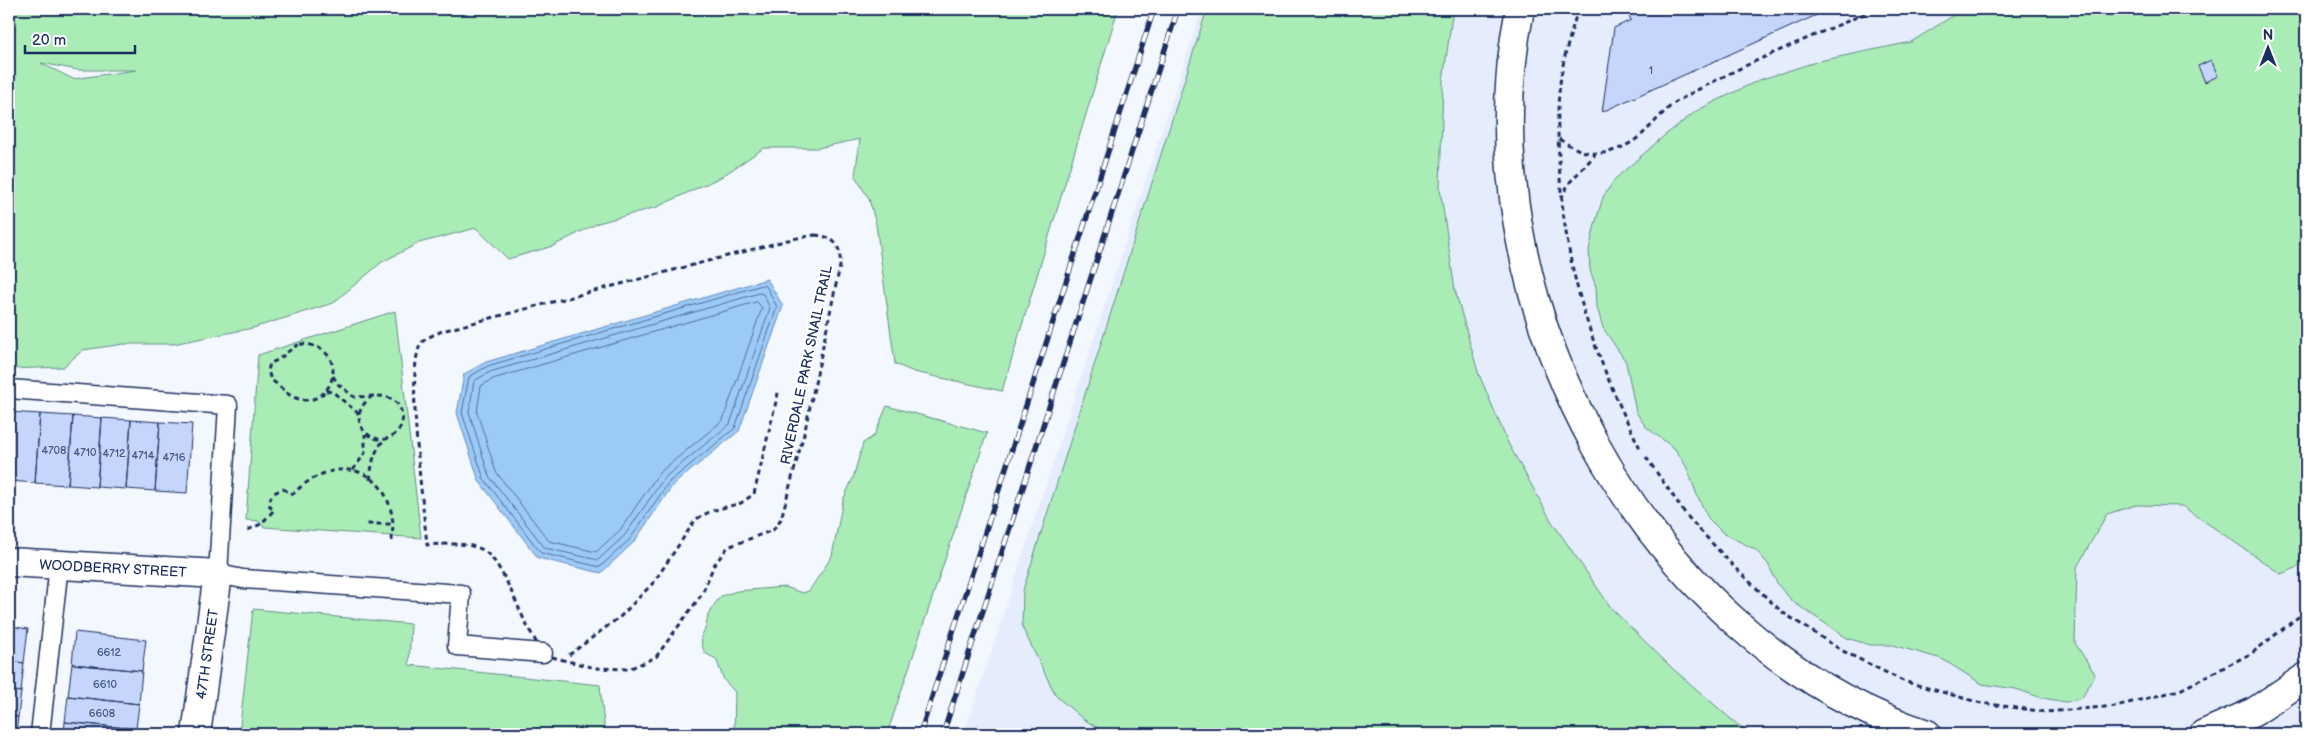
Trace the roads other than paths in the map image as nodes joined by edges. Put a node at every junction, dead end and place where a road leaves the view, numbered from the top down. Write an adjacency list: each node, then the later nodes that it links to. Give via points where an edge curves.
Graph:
1 (1520, 9): 11 (street, via 1512,58 1509,121 1512,187 1522,251 1558,367 1591,437 1622,490 1667,550 1747,631 1824,686 1880,716)
2 (9, 389): 5 (lane, via 228,405)
3 (9, 562): 4 (street, WOODBERRY STREET)
4 (59, 565): 5 (street, WOODBERRY STREET); 9 (lane)
5 (218, 574): 6 (lane, via 243,579 461,594 457,646); 10 (street, 47TH STREET)
6 (550, 655)
7 (2306, 677): 8 (street)
8 (2221, 731)
9 (40, 734)
10 (196, 734)
11 (1927, 734)

